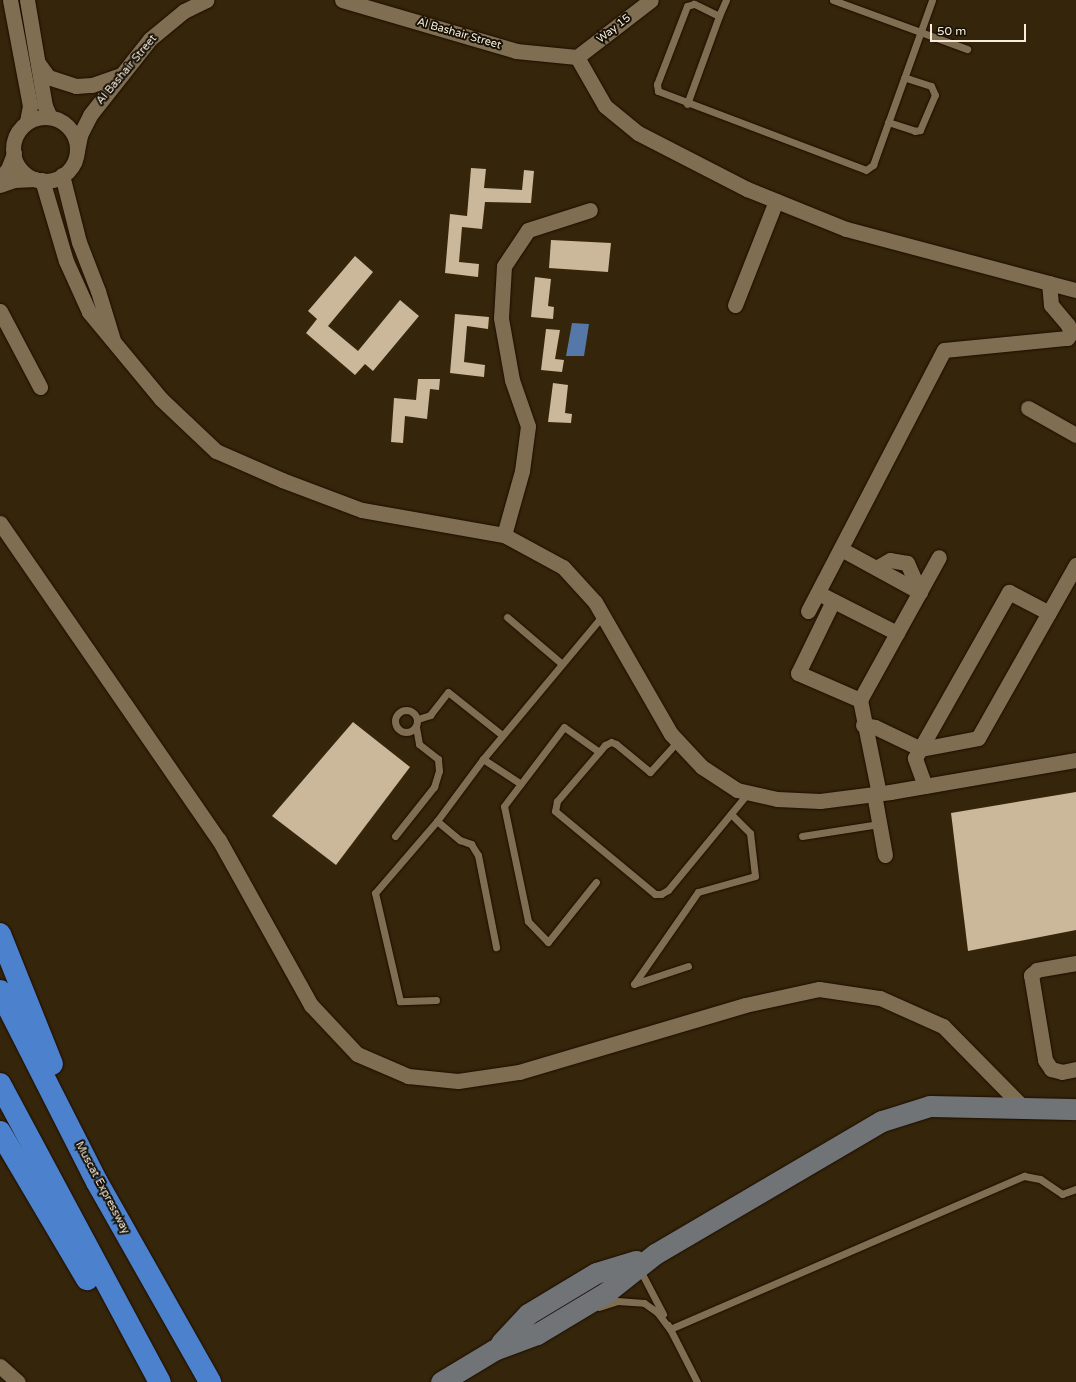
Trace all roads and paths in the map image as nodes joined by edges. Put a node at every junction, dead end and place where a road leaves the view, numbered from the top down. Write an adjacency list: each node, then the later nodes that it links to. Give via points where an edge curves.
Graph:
1 (10, 0): 20 (street, via 30,106)
2 (27, 0): 14 (street)
3 (207, 0): 9 (street, Al Bashair Street)
4 (342, 0): 13 (street, Al Bashair Street, via 516,51)
5 (650, 0): 13 (street, Way 15)
6 (726, 0): 10 (lane)
7 (833, 0): 11 (lane)
8 (932, 0): 11 (lane)
9 (180, 5): 15 (street, Al Bashair Street)
10 (719, 16): 17 (lane); 17 (lane, via 694,4 684,9 656,88 660,93)
11 (920, 33): 12 (lane); 16 (lane)
12 (967, 49)
13 (577, 57): 28 (street, via 605,106 638,134)
14 (38, 63): 15 (street, via 48,77 76,86 92,85); 19 (street, via 45,106)
15 (121, 75): 18 (street, Al Bashair Street)
16 (904, 77): 21 (lane); 21 (lane, via 931,86 935,95 920,130 915,131)
17 (687, 104): 21 (lane, via 866,170 873,165)
18 (90, 114): 19 (street); 22 (street, Al Bashair Street, via 80,135)
19 (56, 119): 20 (street, via 38,117); 22 (street, via 70,128 76,139)
20 (28, 122): 23 (street, via 19,130 14,141)
21 (888, 122)
22 (77, 151): 24 (street, via 74,162)
23 (14, 153): 25 (street, via 8,169); 26 (street, via 17,164 25,173)
24 (62, 175): 26 (street); 34 (street, via 77,235)
25 (0, 178)
26 (38, 179): 27 (street, via 14,180); 34 (street, via 77,289 88,312 104,334)
27 (0, 185)
28 (776, 201): 30 (street, via 846,229); 32 (street)
29 (590, 210): 39 (street, via 528,230 504,266 501,318 512,380 528,426 522,471)
30 (1049, 283): 31 (street); 40 (street, via 1051,305 1068,325 1071,333 1067,338 944,350)
31 (1076, 290)
32 (735, 305)
33 (0, 311): 35 (street)
34 (113, 341): 39 (street, via 161,399 216,451 282,480 362,510)
35 (40, 387)
36 (1028, 408): 37 (street)
37 (1076, 435)
38 (0, 523): 81 (street, via 218,840 311,1005 357,1054 408,1076 458,1081 519,1072 745,1005 819,988 880,998 944,1026)
39 (504, 534): 48 (street, via 563,567 595,602)
40 (841, 549): 43 (street, via 876,568 890,560 907,563); 44 (street)
41 (939, 557): 43 (street)
42 (1076, 565): 47 (street)
43 (920, 592): 50 (street)
44 (818, 593): 45 (street); 46 (street)
45 (833, 601): 50 (street); 52 (street, via 798,673)
46 (808, 611)
47 (1049, 613): 58 (street, via 978,738); 58 (street, via 1009,592)
48 (602, 615): 51 (lane); 57 (street)
49 (507, 617): 51 (lane)
50 (897, 633): 52 (street)
51 (562, 664): 56 (lane)
52 (860, 700): 54 (street)
53 (418, 719): 55 (lane); 55 (lane, via 413,712 404,710 396,714 394,723 399,730 408,732); 56 (lane, via 430,715 448,692)
54 (863, 724): 58 (street); 65 (street)
55 (416, 727): 69 (lane, via 419,744 438,759 439,772 434,787)
56 (502, 735): 60 (lane)
57 (678, 742): 59 (lane, via 650,772 616,744 610,742); 64 (street, via 702,767 737,790)
58 (921, 749): 63 (street, via 915,758)
59 (599, 752): 62 (lane, via 564,727); 66 (lane, via 557,801 555,812 655,894 668,890)
60 (483, 759): 62 (lane); 67 (lane)
61 (1076, 760): 63 (street)
62 (521, 784): 72 (lane, via 504,806 528,921 548,942)
63 (925, 786): 65 (street)
64 (748, 793): 65 (street, via 820,801); 66 (lane)
65 (876, 794): 68 (street)
66 (731, 814): 76 (lane, via 750,833 755,876 698,892 634,984)
67 (437, 821): 74 (lane, via 460,840 471,844 478,855); 78 (lane, via 375,893 400,1001)
68 (879, 824): 70 (lane); 71 (street)
69 (395, 836)
70 (802, 836)
71 (885, 854)
72 (596, 882)
73 (0, 934): 84 (highway)
74 (496, 947)
75 (1076, 963): 79 (street, via 1037,970 1031,976 1044,1060 1051,1069 1062,1072)
76 (688, 966)
77 (0, 991): 84 (highway, Muscat Expressway)
78 (436, 1000)
79 (1076, 1070)
80 (0, 1084): 93 (highway)
81 (1024, 1108): 82 (street); 86 (street, via 930,1106 882,1121)
82 (1076, 1109)
83 (0, 1132): 92 (highway)
84 (97, 1182): 94 (highway, Muscat Expressway)
85 (1076, 1189): 87 (lane, via 1062,1194 1040,1179 1024,1176)
86 (637, 1264): 87 (lane); 88 (street, via 607,1292); 89 (street, via 596,1273 528,1314)
87 (670, 1329): 88 (lane, via 657,1312 644,1303 617,1301 583,1315 557,1330); 96 (lane)
88 (537, 1334): 89 (street)
89 (494, 1350): 95 (street)
90 (0, 1366): 91 (street)
91 (18, 1382)
92 (146, 1382)
93 (160, 1382)
94 (210, 1382)
95 (441, 1382)
96 (697, 1382)

